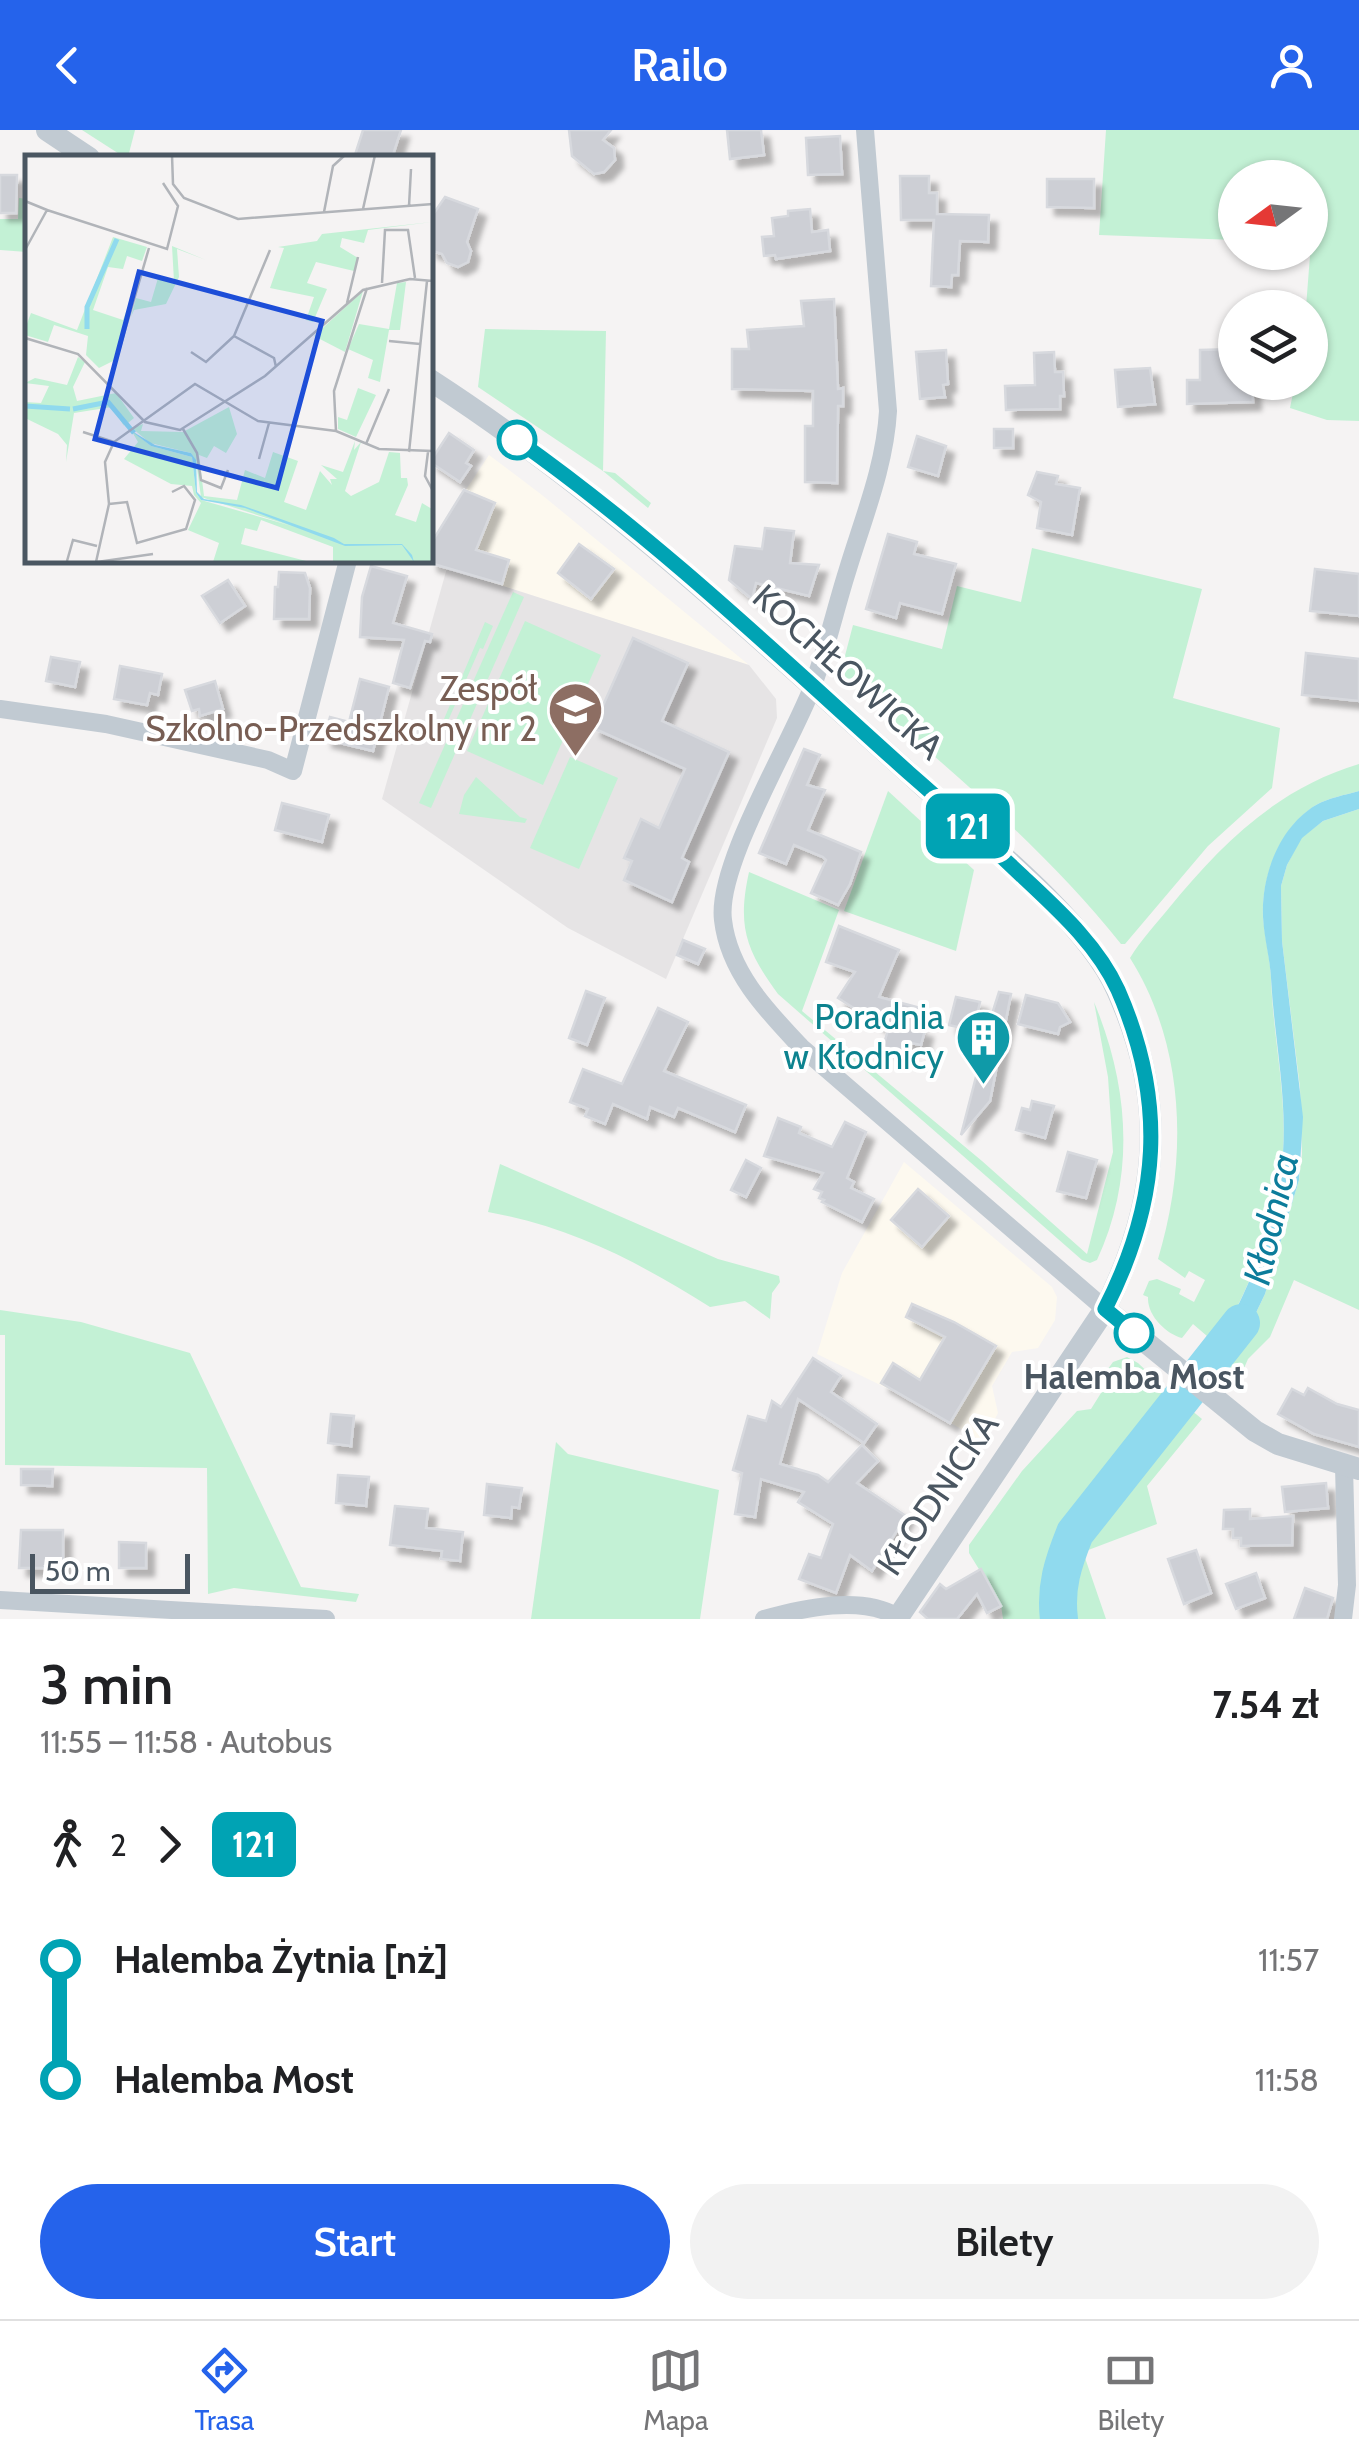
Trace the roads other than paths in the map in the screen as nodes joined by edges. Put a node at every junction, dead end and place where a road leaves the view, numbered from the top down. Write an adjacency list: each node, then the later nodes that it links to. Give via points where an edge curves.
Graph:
1 (47, 130): 3 (street)
2 (865, 130): 6 (street, via 886,433)
3 (84, 155)
4 (434, 390): 6 (street, KOCHŁOWICKA, via 536,454 624,522)
5 (347, 562): 7 (street, via 293,771 106,724)
6 (813, 686): 8 (street, KOCHŁOWICKA, via 1060,912 1116,986 1139,1042 1152,1133 1139,1228); 8 (street, via 725,888 722,916 732,958 801,1047)
7 (0, 710)
8 (1105, 1309): 9 (street, via 1217,1403 1278,1444); 11 (street, KŁODNICKA)
9 (1352, 1467): 14 (street)
10 (0, 1600): 12 (street)
11 (897, 1618): 13 (street, via 863,1606)
12 (326, 1619)
13 (764, 1619)
14 (1343, 1619)

